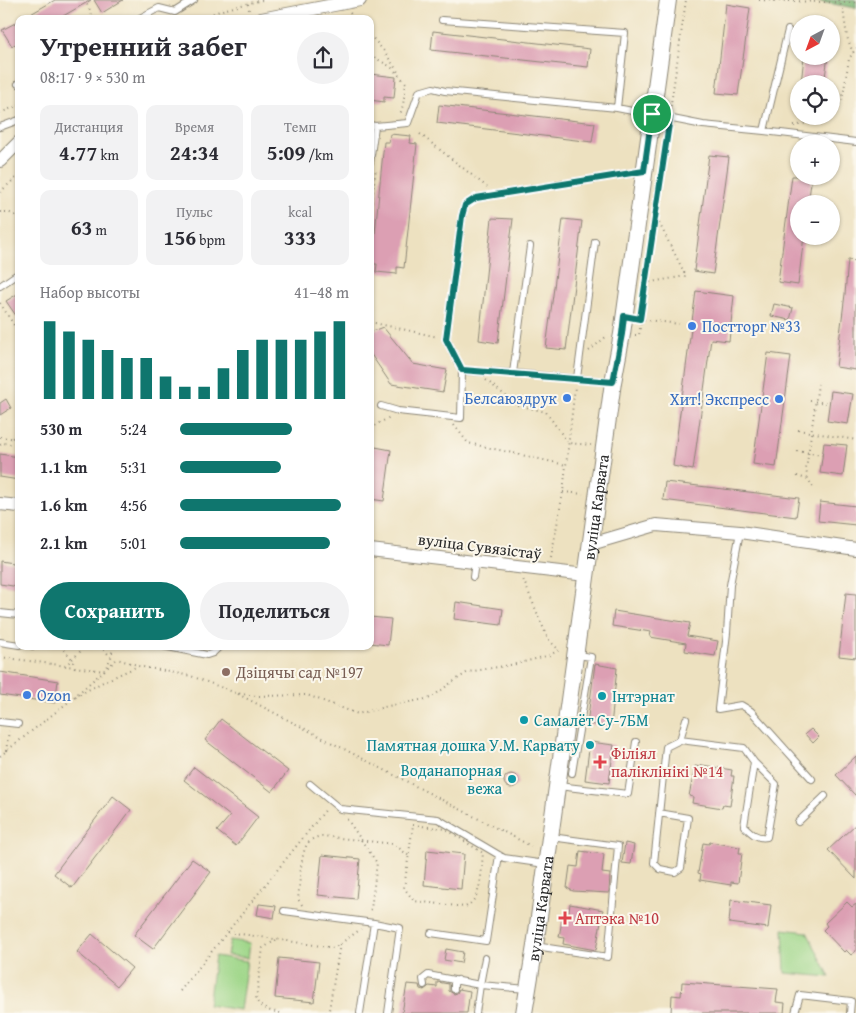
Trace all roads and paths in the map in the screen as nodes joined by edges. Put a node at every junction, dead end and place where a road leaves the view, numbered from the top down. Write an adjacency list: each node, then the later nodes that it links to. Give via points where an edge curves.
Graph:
1 (85, 0): 11 (path)
2 (194, 0): 12 (lane, via 175,12 159,8)
3 (262, 0): 10 (path)
4 (360, 0): 15 (street)
5 (668, 0): 27 (street, вуліца Карвата)
6 (686, 0): 28 (path)
7 (759, 0): 8 (path)
8 (839, 2): 9 (path); 20 (path)
9 (856, 3)
10 (248, 4): 13 (path); 14 (path)
11 (92, 15)
12 (146, 15)
13 (209, 15)
14 (249, 15)
15 (282, 15)
16 (442, 20): 25 (lane, via 626,33)
17 (788, 30): 34 (lane)
18 (374, 39): 22 (path)
19 (856, 48): 20 (path)
20 (853, 53): 23 (path)
21 (374, 57): 22 (path)
22 (400, 76): 30 (path, via 406,83)
23 (840, 103)
24 (15, 107): 26 (path)
25 (617, 108): 27 (lane); 30 (lane, via 433,88 419,92 408,124)
26 (0, 113)
27 (652, 114): 28 (lane); 40 (street, вуліца Карвата)
28 (670, 117): 34 (lane, via 703,125); 46 (path)
29 (15, 121): 33 (lane)
30 (397, 124): 31 (lane)
31 (374, 125)
32 (796, 125): 36 (path)
33 (0, 127)
34 (764, 131): 36 (lane)
35 (420, 134): 43 (path)
36 (782, 134): 37 (lane)
37 (856, 142)
38 (15, 146): 39 (street)
39 (0, 161)
40 (644, 171): 43 (lane); 53 (street, вуліца Карвата)
41 (15, 179): 42 (path)
42 (0, 192)
43 (497, 194): 60 (lane, via 476,198 465,205)
44 (0, 212): 45 (path)
45 (15, 215)
46 (655, 215): 50 (path); 50 (path, via 686,276)
47 (595, 242): 61 (lane)
48 (530, 246): 64 (lane)
49 (15, 276): 51 (lane)
50 (645, 283): 54 (path)
51 (0, 286)
52 (0, 303): 57 (path)
53 (624, 316): 54 (path); 66 (street, вуліца Карвата)
54 (640, 319): 56 (path); 59 (path, via 639,335)
55 (374, 323): 60 (path)
56 (679, 324)
57 (15, 327)
58 (612, 331): 61 (path)
59 (633, 334)
60 (446, 339): 62 (lane)
61 (580, 360): 65 (lane)
62 (462, 370): 63 (lane); 73 (lane, via 461,418)
63 (474, 371): 64 (lane); 82 (path, via 517,405 546,412)
64 (513, 374): 65 (lane)
65 (577, 378): 66 (lane); 82 (path)
66 (613, 382): 98 (street, вуліца Карвата)
67 (818, 384): 69 (path)
68 (810, 401): 69 (path)
69 (815, 402): 70 (path); 76 (path)
70 (829, 403)
71 (380, 406): 72 (lane)
72 (398, 411): 73 (lane); 74 (path)
73 (446, 416): 89 (path, via 468,442)
74 (374, 426)
75 (798, 430): 76 (path)
76 (811, 432): 81 (path); 87 (path)
77 (0, 436): 79 (path)
78 (15, 437): 79 (path)
79 (12, 438): 80 (path)
80 (15, 438)
81 (856, 440)
82 (568, 443): 85 (path); 89 (path)
83 (0, 445): 84 (path)
84 (15, 445)
85 (596, 445)
86 (797, 451): 87 (path)
87 (808, 453): 88 (path); 91 (path)
88 (822, 455)
89 (566, 465): 93 (path)
90 (798, 476): 91 (path)
91 (808, 480): 92 (path)
92 (813, 487)
93 (563, 492): 94 (path); 101 (path, via 550,559)
94 (588, 495)
95 (0, 504): 96 (street)
96 (15, 506)
97 (740, 532): 98 (street, via 656,525); 99 (street); 136 (lane, via 730,585 718,709 741,705 751,711)
98 (590, 544): 103 (street, вуліца Карвата)
99 (856, 549)
100 (374, 550): 102 (street, вуліца Сувязістаў)
101 (556, 560)
102 (475, 562): 103 (street, вуліца Сувязістаў); 104 (lane)
103 (586, 575): 116 (street, вуліца Карвата)
104 (473, 577)
105 (523, 580): 124 (path, via 548,639 559,650 550,655 468,672 431,698 358,714 307,695)
106 (0, 613): 107 (lane)
107 (15, 615)
108 (0, 642): 109 (lane)
109 (15, 644)
110 (64, 650): 119 (path)
111 (82, 650): 119 (path)
112 (104, 650): 118 (path)
113 (113, 650): 118 (path)
114 (184, 650): 115 (lane, via 210,655)
115 (216, 650)
116 (575, 655): 135 (lane, via 590,657); 138 (street, вуліца Карвата)
117 (0, 657): 120 (path)
118 (112, 658): 123 (path)
119 (72, 659): 120 (path); 122 (path)
120 (65, 666): 122 (path)
121 (138, 666): 123 (path, via 117,659); 124 (path, via 191,676); 125 (path)
122 (75, 668): 123 (path)
123 (104, 671): 125 (path)
124 (236, 693): 146 (path)
125 (71, 699): 132 (path)
126 (686, 719): 130 (lane)
127 (0, 722): 128 (lane)
128 (10, 723): 129 (lane); 132 (path)
129 (18, 724)
130 (680, 740): 134 (lane, via 744,748); 142 (lane, via 666,747)
131 (636, 742): 138 (lane, via 628,794)
132 (6, 751): 133 (path)
133 (0, 756)
134 (754, 762): 134 (lane, via 744,826 761,839 767,838 776,784)
135 (572, 773)
136 (812, 779)
137 (310, 784): 140 (lane)
138 (557, 785): 144 (street, вуліца Карвата)
139 (825, 796): 143 (lane)
140 (332, 803): 141 (lane); 154 (path)
141 (340, 809): 145 (path); 147 (lane, via 438,819)
142 (659, 813): 142 (lane, via 654,863 660,869 675,872 681,868 688,818)
143 (798, 822)
144 (550, 837): 149 (street, вуліца Карвата); 158 (lane, via 618,846 608,957)
145 (361, 840): 148 (path, via 394,844); 150 (path, via 312,838 307,844 298,899); 152 (path, via 377,863 371,909)
146 (531, 846)
147 (499, 855): 149 (lane); 155 (lane, via 486,941)
148 (409, 856): 148 (path, via 404,888 414,901 465,907 477,897 483,853 446,829 414,825)
149 (546, 864): 158 (street, вуліца Карвата)
150 (304, 906)
151 (284, 912): 152 (lane)
152 (365, 918): 153 (lane); 157 (path, via 359,931)
153 (374, 923): 168 (lane); 169 (lane, via 400,928)
154 (228, 932): 156 (path); 165 (path)
155 (431, 933)
156 (277, 939): 157 (path, via 334,948); 166 (path, via 263,948 256,998 264,1009)
157 (340, 944): 167 (path)
158 (535, 946): 164 (street, вуліца Карвата)
159 (485, 958): 162 (lane)
160 (458, 980): 161 (lane, via 428,975 423,979); 162 (lane); 163 (lane)
161 (424, 985)
162 (480, 985): 164 (lane); 170 (lane)
163 (454, 989)
164 (528, 989): 171 (street, вуліца Карвата)
165 (180, 991)
166 (282, 1013)
167 (326, 1013)
168 (360, 1013)
169 (388, 1013)
170 (476, 1013)
171 (524, 1013)
172 (795, 1013): 173 (lane, via 800,995 851,1001)
173 (850, 1013)

